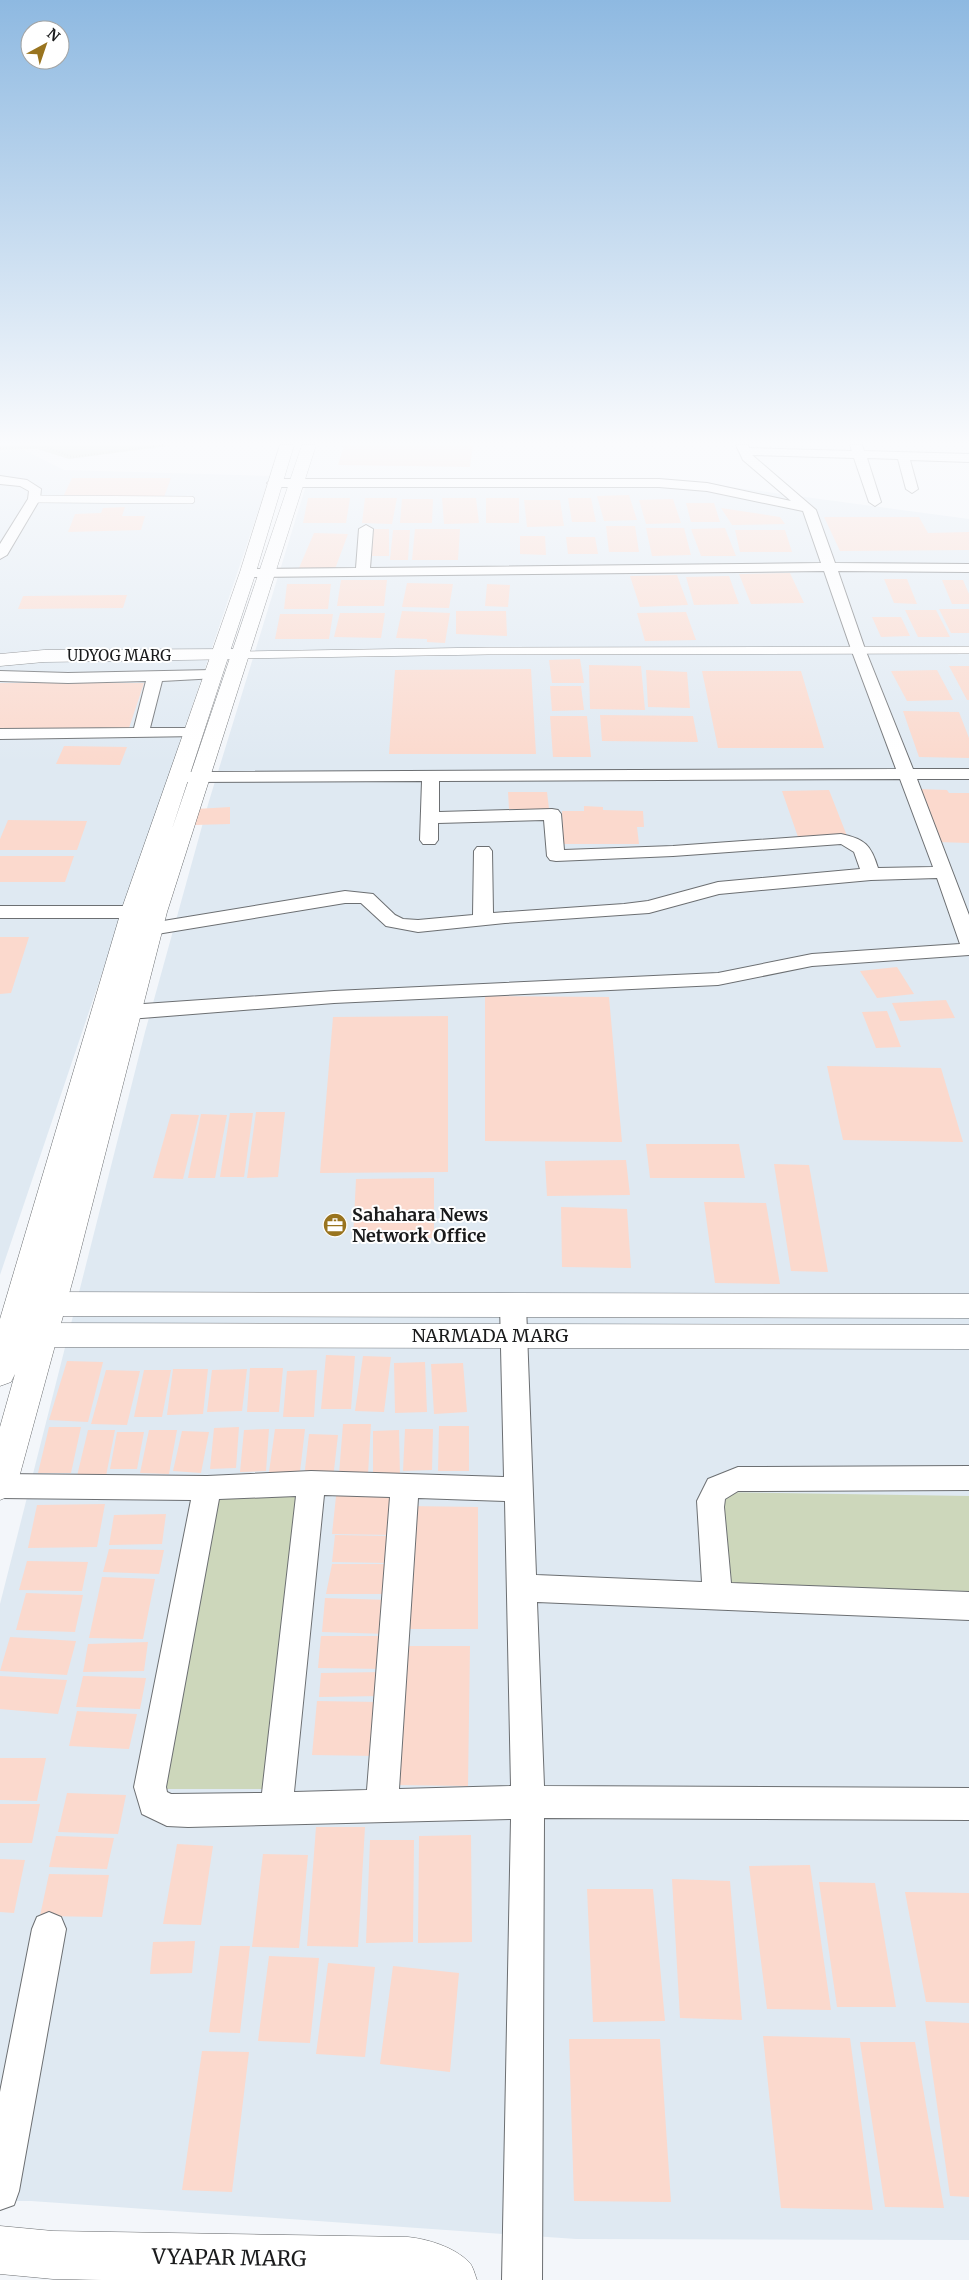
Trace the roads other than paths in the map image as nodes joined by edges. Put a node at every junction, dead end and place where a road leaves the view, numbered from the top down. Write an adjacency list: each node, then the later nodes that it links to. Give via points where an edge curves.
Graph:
1 (263, 551): 7 (main road)
2 (364, 551): 6 (street)
3 (824, 551): 4 (street)
4 (829, 567): 5 (street); 6 (street); 8 (street)
5 (969, 568)
6 (363, 572): 7 (street)
7 (257, 573): 12 (main road)
8 (858, 650): 9 (lane); 12 (lane, via 498,651); 18 (street)
9 (969, 650)
10 (0, 660): 12 (main road, UDYOG MARG, via 44,656)
11 (0, 665): 12 (main road, UDYOG MARG, via 40,671)
12 (224, 665): 14 (street); 16 (main road); 21 (main road)
13 (0, 676): 14 (street)
14 (155, 676): 15 (street)
15 (141, 733): 16 (street); 17 (street)
16 (193, 733): 21 (main road)
17 (0, 734)
18 (906, 774): 19 (street); 20 (street); 25 (street)
19 (969, 774)
20 (431, 777): 21 (street); 22 (street)
21 (189, 778): 28 (main road)
22 (430, 818): 23 (street); 26 (street, via 552,814 556,856 852,840 859,845)
23 (429, 840)
24 (483, 851): 29 (street)
25 (944, 872): 26 (street); 30 (street)
26 (871, 874): 29 (street, via 718,888 624,910)
27 (0, 912): 28 (street)
28 (146, 918): 29 (street, via 354,896 366,898 384,918 405,926); 31 (main road); 32 (main road)
29 (483, 920)
30 (968, 939): 31 (street, via 812,960 718,979 334,997)
31 (129, 1012): 33 (main road)
32 (21, 1304): 33 (main road, NARMADA MARG); 36 (main road)
33 (50, 1304): 34 (main road, NARMADA MARG); 37 (main road)
34 (513, 1305): 35 (main road, NARMADA MARG); 38 (street)
35 (969, 1306)
36 (11, 1334): 37 (main road, NARMADA MARG); 40 (main road)
37 (42, 1335): 38 (main road, NARMADA MARG); 44 (main road)
38 (513, 1336): 39 (main road, NARMADA MARG); 46 (street)
39 (969, 1338)
40 (0, 1372)
41 (969, 1478): 48 (street, via 738,1478 719,1485 711,1496 710,1507)
42 (310, 1483): 43 (street); 45 (street); 53 (street)
43 (405, 1485): 46 (street); 52 (street)
44 (0, 1486): 45 (street)
45 (207, 1488): 53 (street, via 150,1787 154,1802 167,1810)
46 (519, 1489): 47 (street)
47 (522, 1588): 48 (street); 50 (street)
48 (718, 1597): 49 (street)
49 (969, 1606)
50 (528, 1802): 51 (street); 52 (street); 58 (street)
51 (969, 1804)
52 (382, 1807): 53 (street)
53 (276, 1809)
54 (49, 1929): 55 (street)
55 (0, 2191)
56 (0, 2250): 57 (main road, VYAPAR MARG, via 52,2255 408,2261 426,2263)
57 (453, 2280)
58 (522, 2280)

